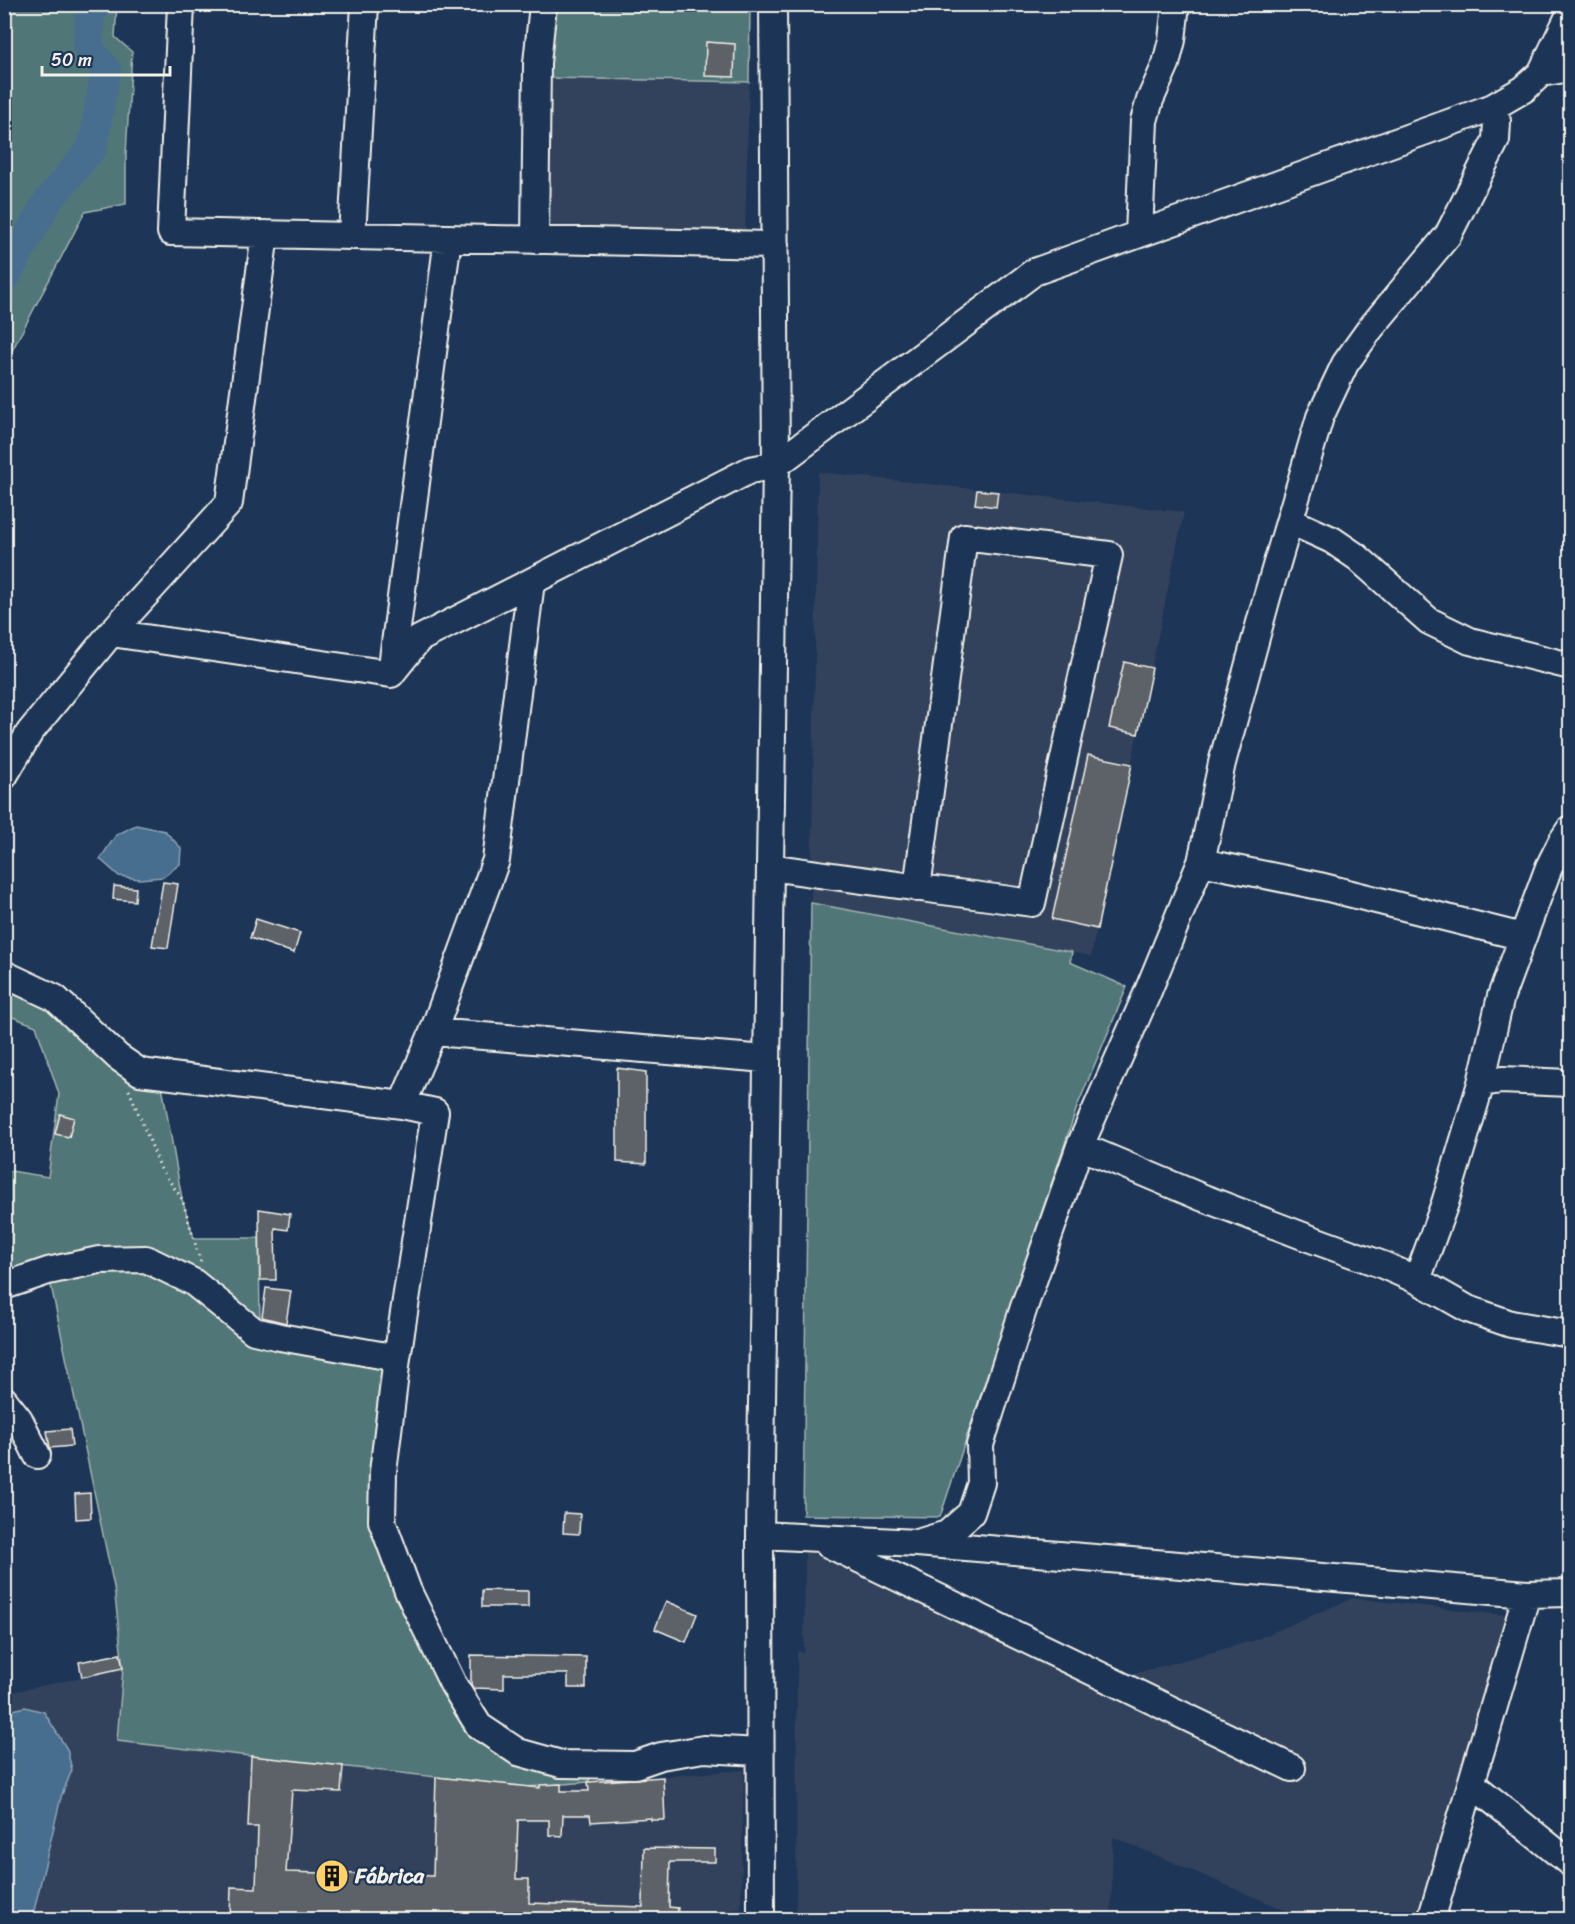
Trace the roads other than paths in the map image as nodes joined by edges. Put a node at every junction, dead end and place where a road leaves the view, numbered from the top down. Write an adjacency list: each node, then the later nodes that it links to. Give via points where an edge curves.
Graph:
1 (181, 4): 10 (street, via 171,232)
2 (365, 4): 12 (street)
3 (543, 4): 14 (street, via 537,63)
4 (773, 4): 15 (street)
5 (1176, 4): 11 (street, via 1166,64 1144,121)
6 (1570, 14): 8 (street)
7 (1570, 68): 8 (street)
8 (1541, 73): 9 (street, via 1524,89)
9 (1493, 107): 11 (street); 17 (street, via 1496,140 1448,235 1345,364 1320,417)
10 (265, 234): 12 (street); 19 (street, via 230,503)
11 (1139, 234): 16 (street, via 1034,272)
12 (352, 236): 13 (street)
13 (448, 238): 14 (street); 21 (street)
14 (535, 240): 15 (street)
15 (775, 245): 16 (street)
16 (776, 465): 18 (street, via 750,470); 25 (street)
17 (1290, 521): 20 (street, via 1332,540 1357,557 1429,621 1470,641); 24 (street, via 1222,763)
18 (531, 582): 21 (street, via 418,639); 29 (street, via 496,860)
19 (111, 633): 21 (street); 22 (street, via 30,732)
20 (1570, 666)
21 (391, 674)
22 (4, 777)
23 (1570, 829): 27 (street, via 1549,867)
24 (1201, 862): 27 (street, via 1324,887); 34 (street)
25 (770, 867): 26 (street); 30 (street)
26 (917, 888): 26 (street, via 1032,903 1109,555 964,537)
27 (1523, 937): 31 (street, via 1502,996)
28 (4, 974): 33 (street, via 55,998 118,1057 140,1072)
29 (433, 1032): 30 (street); 33 (street)
30 (767, 1059): 41 (street)
31 (1480, 1083): 32 (street); 35 (street, via 1445,1203)
32 (1570, 1083)
33 (402, 1105): 38 (street, via 435,1112)
34 (1080, 1146): 35 (street); 43 (street, via 980,1445 981,1483 971,1513 947,1534)
35 (1417, 1280): 37 (street, via 1468,1309 1511,1324)
36 (4, 1286): 38 (street, via 99,1260 146,1259 193,1282 254,1331)
37 (1570, 1334)
38 (397, 1358): 46 (street, via 383,1472 382,1521 408,1591 453,1684 479,1726 518,1752 561,1764 635,1765 704,1749)
39 (4, 1400): 40 (street, via 20,1419)
40 (37, 1455)
41 (760, 1535): 42 (street); 46 (street)
42 (817, 1539): 43 (street); 47 (street)
43 (917, 1544): 45 (street)
44 (1570, 1593): 45 (street)
45 (1527, 1594): 48 (street)
46 (760, 1752): 50 (street)
47 (1292, 1767)
48 (1472, 1784): 49 (street); 51 (street)
49 (1570, 1863)
50 (761, 1920)
51 (1431, 1920)

